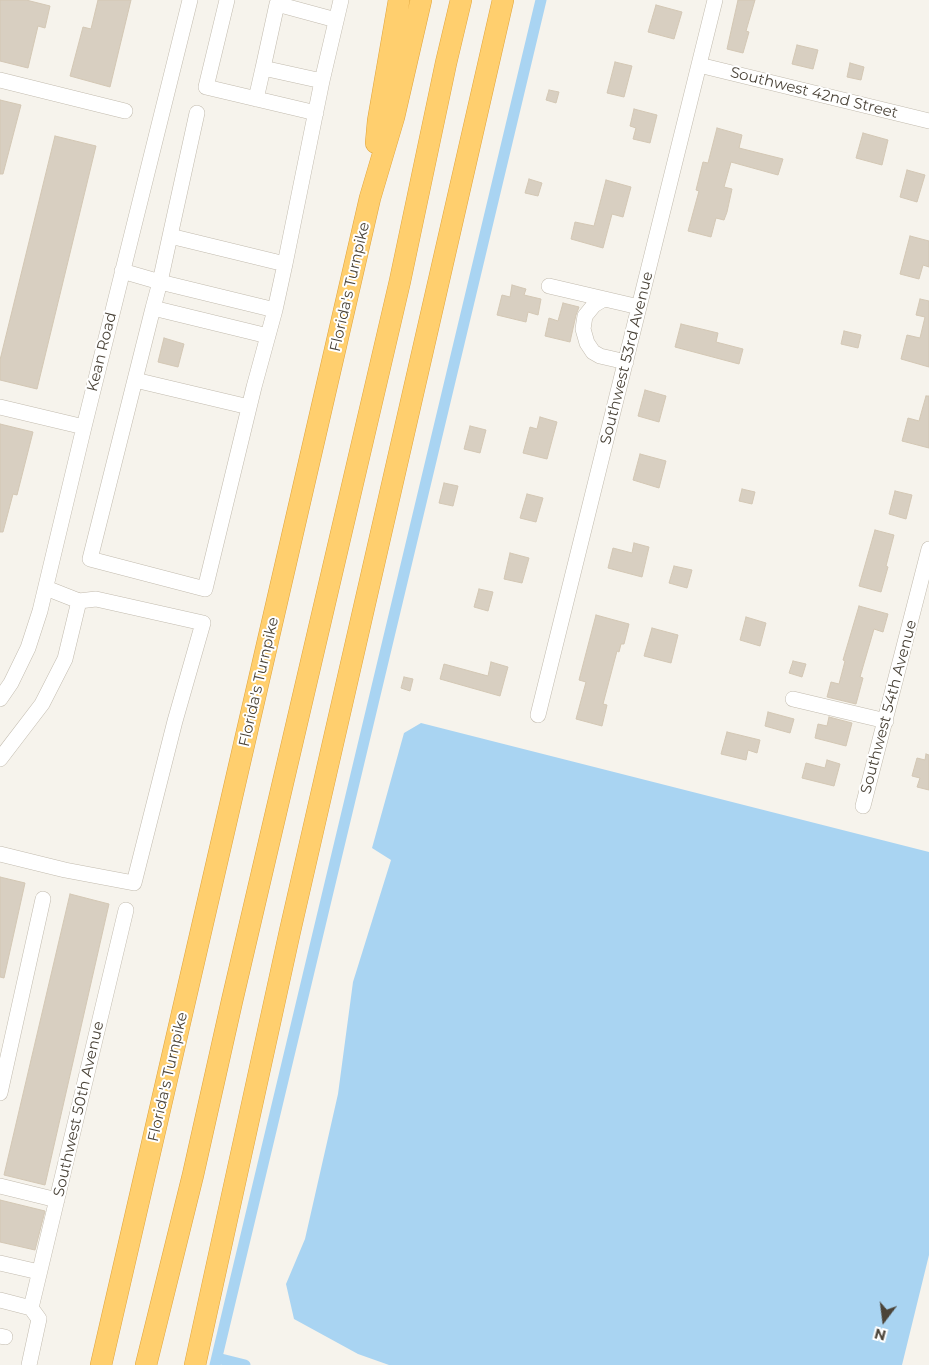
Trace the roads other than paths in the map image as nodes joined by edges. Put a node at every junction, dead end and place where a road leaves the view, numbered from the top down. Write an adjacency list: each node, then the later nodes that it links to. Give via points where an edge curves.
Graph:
1 (190, 0): 23 (street, Kean Road)
2 (227, 0): 15 (street, via 206,87)
3 (341, 0): 10 (street)
4 (400, 0): 20 (highway, via 378,121)
5 (421, 0): 20 (highway, Florida's Turnpike, via 394,117)
6 (461, 0): 56 (highway, via 193,1175)
7 (503, 0): 61 (highway, via 292,922)
8 (715, 0): 11 (street, Southwest 53rd Avenue)
9 (278, 2): 10 (street); 12 (street)
10 (336, 20): 14 (street)
11 (699, 65): 19 (street, Southwest 42nd Street); 27 (street, Southwest 53rd Avenue)
12 (263, 68): 14 (street); 15 (street)
13 (0, 80): 16 (street)
14 (322, 81): 18 (street)
15 (256, 99): 18 (street)
16 (125, 111)
17 (197, 113): 21 (street)
18 (316, 114): 22 (street)
19 (929, 121)
20 (370, 198): 58 (highway, Florida's Turnpike)
21 (170, 236): 22 (street); 24 (street)
22 (285, 264): 29 (street)
23 (122, 272): 24 (street); 35 (street, Kean Road)
24 (160, 282): 28 (street); 29 (street)
25 (549, 286): 26 (street)
26 (604, 299): 27 (street); 31 (street, via 585,316 587,344 600,356)
27 (639, 307): 31 (street, Southwest 53rd Avenue)
28 (153, 308): 30 (street); 32 (street)
29 (275, 310): 30 (street)
30 (268, 336): 34 (street)
31 (626, 362): 42 (street, Southwest 53rd Avenue)
32 (135, 380): 34 (street); 34 (street, via 90,559 205,589)
33 (0, 407): 35 (street)
34 (249, 407)
35 (84, 427): 37 (street, Kean Road)
36 (929, 549): 39 (street, Southwest 54th Avenue)
37 (46, 588): 38 (street); 40 (street, Kean Road, via 28,648)
38 (80, 601): 44 (street, via 65,659 42,704); 46 (street, via 96,599 204,623 175,721 134,883)
39 (922, 606): 43 (street, Southwest 54th Avenue)
40 (0, 699)
41 (792, 699): 43 (street)
42 (538, 715)
43 (886, 721): 45 (street, Southwest 54th Avenue)
44 (0, 759)
45 (863, 806)
46 (0, 854)
47 (44, 899): 49 (street)
48 (126, 910): 51 (street, Southwest 50th Avenue)
49 (0, 1093)
50 (0, 1186): 51 (street)
51 (57, 1200): 53 (street, Southwest 50th Avenue)
52 (0, 1263): 53 (street)
53 (39, 1272): 55 (street, Southwest 50th Avenue)
54 (0, 1300): 55 (street)
55 (35, 1313): 57 (street, Southwest 50th Avenue)
56 (153, 1336): 59 (highway); 60 (highway)
57 (29, 1365)
58 (101, 1365)
59 (146, 1365)
60 (155, 1365)
61 (195, 1365)

